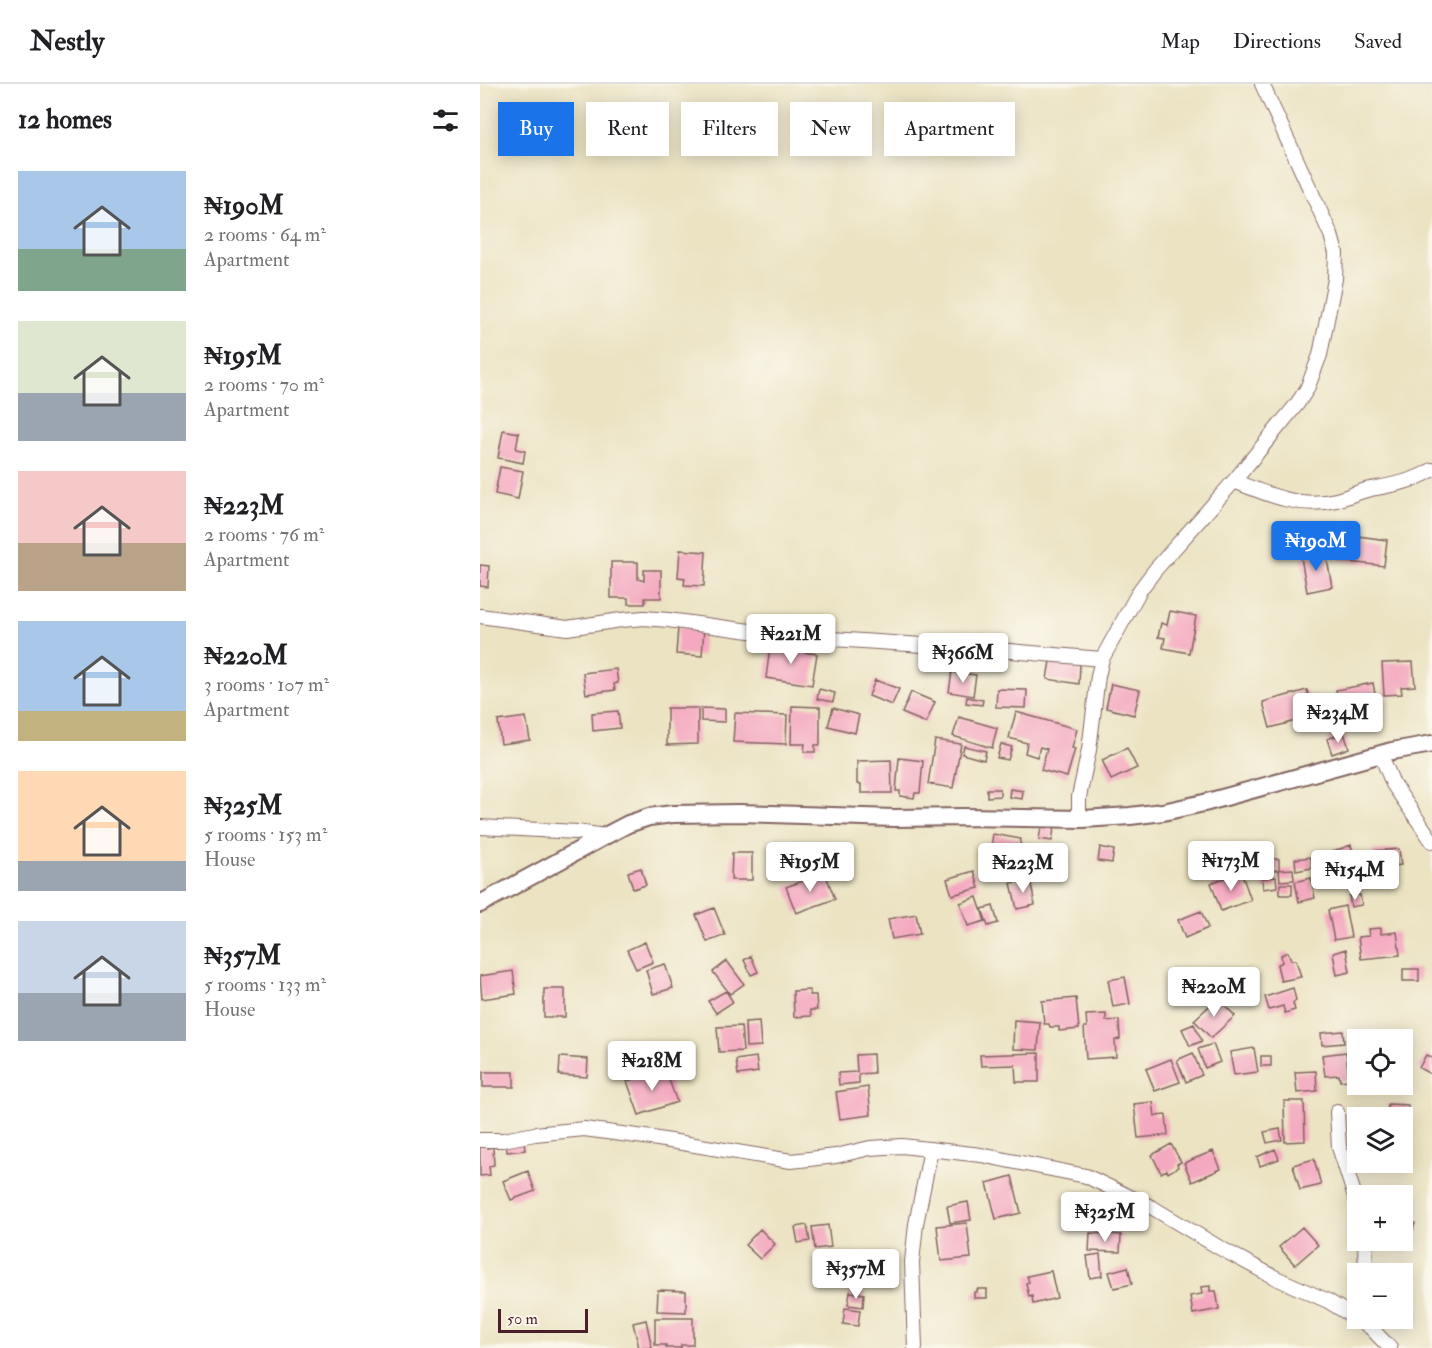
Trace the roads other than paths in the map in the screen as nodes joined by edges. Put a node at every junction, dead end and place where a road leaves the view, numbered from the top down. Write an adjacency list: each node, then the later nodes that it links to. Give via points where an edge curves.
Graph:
1 (1262, 84): 3 (street, via 1331,235 1336,253 1335,279 1320,355 1307,388)
2 (1432, 470): 3 (street, via 1393,486 1319,503 1271,496)
3 (1234, 481): 5 (street, via 1140,590)
4 (480, 616): 5 (street, via 567,628 644,618 787,636)
5 (1102, 659): 8 (street, via 1079,796)
6 (1432, 744): 7 (street)
7 (1381, 755): 8 (street, via 1204,803 1152,813); 11 (street, via 1393,784)
8 (1083, 819): 10 (street, via 673,814 628,824)
9 (480, 827): 10 (street)
10 (604, 836): 12 (street)
11 (1432, 841)
12 (480, 904)
13 (1337, 1112): 16 (street, via 1340,1147)
14 (480, 1140): 15 (street, via 584,1129 791,1161 870,1148)
15 (931, 1149): 17 (street, via 1086,1176); 19 (street, via 912,1262)
16 (1352, 1185)
17 (1347, 1311)
18 (1374, 1329): 20 (street)
19 (915, 1348)
20 (1390, 1348)

